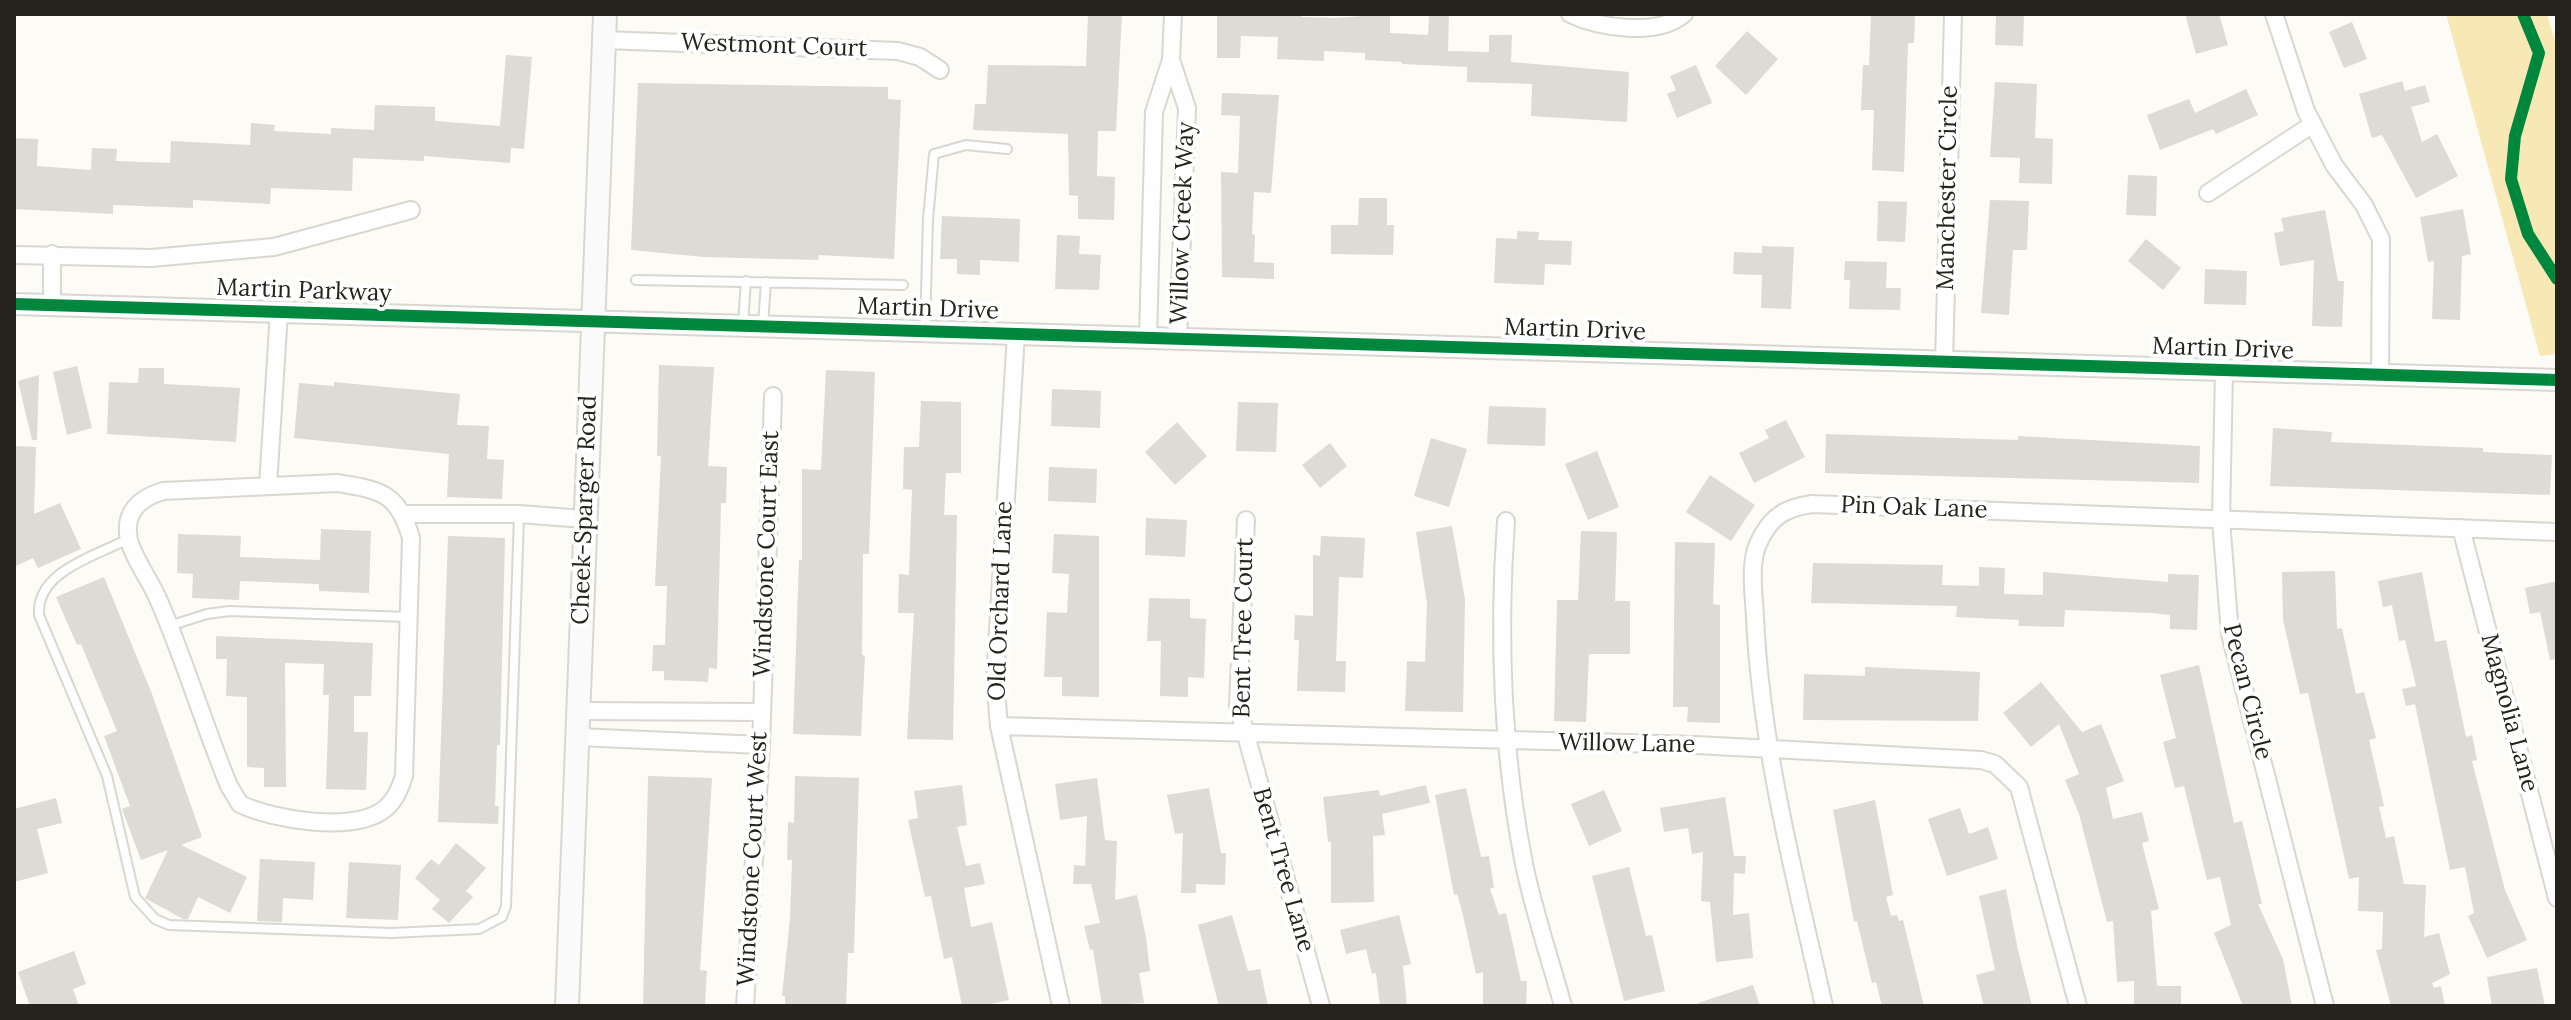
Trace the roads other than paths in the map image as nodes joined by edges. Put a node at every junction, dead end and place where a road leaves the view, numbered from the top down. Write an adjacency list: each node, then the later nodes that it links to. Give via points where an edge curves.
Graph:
1 (605, 14): 7 (main road, Cheek-Sparger Road)
2 (1173, 14): 8 (street, Willow Creek Way)
3 (1570, 14): 4 (street, via 1593,24 1656,27)
4 (1684, 14)
5 (1953, 14): 29 (street, Manchester Circle)
6 (2274, 14): 10 (street)
7 (604, 40): 9 (street, Westmont Court, via 898,51); 23 (main road, Cheek-Sparger Road)
8 (1171, 60): 27 (street, Willow Creek Way, via 1154,112); 28 (street, Willow Creek Way, via 1187,108)
9 (940, 70)
10 (2313, 124): 12 (street); 31 (street, via 2381,239)
11 (1007, 149): 25 (lane, via 966,145 934,154)
12 (2208, 193)
13 (411, 210): 14 (street, via 274,247 151,258)
14 (52, 254): 15 (street); 21 (street)
15 (14, 255)
16 (636, 280): 17 (lane)
17 (746, 281): 18 (lane); 24 (lane)
18 (766, 282): 19 (lane); 24 (lane)
19 (903, 285)
20 (14, 304): 21 (street, Martin Parkway)
21 (52, 305): 22 (street, Martin Parkway)
22 (279, 312): 23 (street, Martin Parkway); 34 (street)
23 (592, 319): 24 (street, Martin Drive); 37 (main road, Cheek-Sparger Road)
24 (753, 325): 25 (street, Martin Drive)
25 (925, 331): 26 (street, Martin Drive)
26 (1016, 334): 27 (street, Martin Drive); 48 (street, Old Orchard Lane, via 995,679)
27 (1148, 339): 28 (street, Martin Drive)
28 (1178, 340): 29 (street, Martin Drive)
29 (1944, 363): 30 (street, Martin Drive)
30 (2224, 371): 31 (street, Martin Drive); 39 (street, Pecan Circle)
31 (2380, 375): 32 (street, Martin Drive)
32 (2557, 380)
33 (773, 396): 47 (street, Windstone Court East)
34 (268, 486): 35 (street, via 337,483 372,489 389,496); 43 (street, via 163,491 144,497 135,503)
35 (404, 514): 36 (street); 44 (street, via 411,538)
36 (519, 514): 37 (street); 43 (lane, via 506,906 502,917 479,929 391,933 169,925 144,910 135,897 107,776 39,615 38,601 54,578)
37 (584, 519): 46 (main road, Cheek-Sparger Road)
38 (1246, 520): 49 (street, Bent Tree Court, via 1238,706)
39 (2221, 520): 41 (street, Pin Oak Lane); 53 (street, Pin Oak Lane, via 1787,507 1756,546 1757,665); 62 (street, Pecan Circle, via 2230,634)
40 (1506, 521): 51 (street, via 1500,609)
41 (2461, 528): 42 (street, Pin Oak Lane); 54 (street, Magnolia Lane)
42 (2557, 532)
43 (129, 539): 45 (street)
44 (409, 617): 45 (lane, via 229,611); 45 (street, via 404,776 385,809 346,822 280,818 240,804)
45 (168, 626)
46 (579, 711): 47 (street); 50 (main road, Cheek-Sparger Road)
47 (761, 712): 52 (street, Windstone Court West)
48 (999, 726): 49 (street, Willow Lane); 57 (street, Old Orchard Lane)
49 (1244, 735): 51 (street, Willow Lane); 58 (street, Bent Tree Lane)
50 (578, 737): 52 (street); 55 (main road, Cheek-Sparger Road)
51 (1509, 742): 53 (street, Willow Lane); 59 (street, via 1524,864)
52 (761, 745): 56 (street, Windstone Court West)
53 (1769, 749): 60 (street, Pin Oak Lane); 61 (street, Willow Lane, via 1981,760 2012,777)
54 (2557, 898)
55 (567, 1006)
56 (745, 1006)
57 (1061, 1006)
58 (1321, 1006)
59 (1563, 1006)
60 (1824, 1006)
61 (2078, 1006)
62 (2325, 1006)

